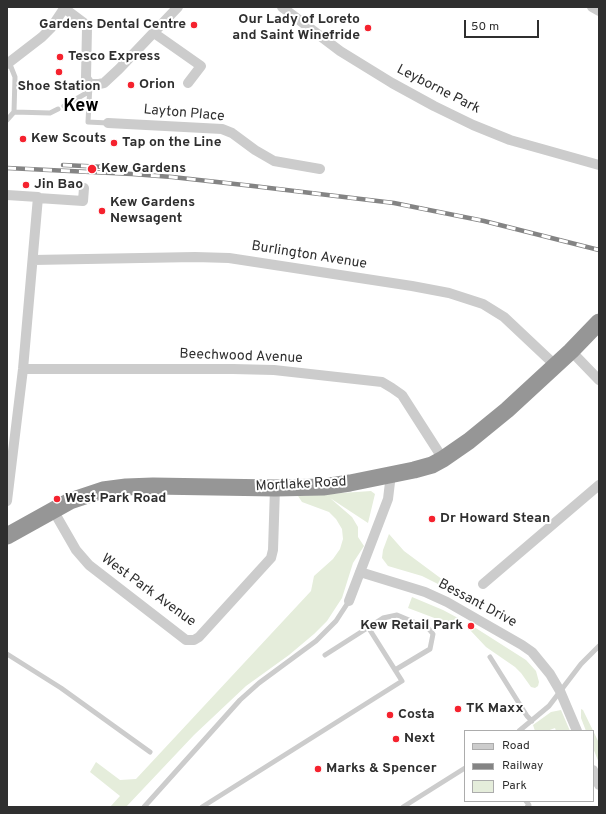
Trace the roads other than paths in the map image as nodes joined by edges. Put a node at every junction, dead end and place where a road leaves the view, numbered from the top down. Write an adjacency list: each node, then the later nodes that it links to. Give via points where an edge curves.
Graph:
1 (178, 7): 6 (street)
2 (282, 7): 15 (street, Leyborne Park, via 340,51 440,109 510,140)
3 (592, 7): 5 (street)
4 (64, 8): 7 (street, via 42,37); 9 (street, via 87,28)
5 (599, 11)
6 (154, 33): 8 (street, via 201,66); 9 (street, via 104,83)
7 (8, 63): 12 (lane, via 15,77)
8 (188, 83)
9 (89, 84): 10 (lane); 14 (lane, via 88,122)
10 (64, 106)
11 (58, 109): 12 (lane, via 50,113)
12 (14, 112): 13 (lane)
13 (7, 120)
14 (108, 123): 16 (street, Layton Place, via 222,129 274,161)
15 (599, 164)
16 (320, 169)
17 (84, 188): 19 (street, via 83,201)
18 (7, 195): 19 (street)
19 (38, 198): 20 (street)
20 (33, 260): 23 (street, Burlington Avenue, via 229,258 449,293 483,304 504,317); 24 (street)
21 (599, 322): 22 (highway, Mortlake Road)
22 (571, 351): 23 (highway, Mortlake Road); 25 (street)
23 (555, 365): 26 (highway, Mortlake Road, via 506,410)
24 (23, 370): 26 (street, Beechwood Avenue, via 274,370 382,382 402,395); 30 (street)
25 (599, 380)
26 (443, 459): 27 (highway, Mortlake Road, via 432,465)
27 (391, 474): 29 (highway, Mortlake Road, via 323,487); 33 (street, via 388,498)
28 (599, 485): 34 (street)
29 (275, 488): 31 (highway, Mortlake Road, via 126,487 88,494); 31 (street, West Park Avenue, via 271,558 194,640 186,640 88,565 76,550)
30 (7, 501)
31 (53, 510): 32 (highway, Mortlake Road)
32 (8, 534)
33 (360, 572): 35 (street); 42 (street, Bessant Drive, via 425,592 516,641 541,662)
34 (483, 584)
35 (349, 601): 50 (lane, via 336,620 316,641 240,700)
36 (368, 627): 39 (lane); 41 (lane); 41 (lane, via 383,618 397,615 428,628 433,634 430,648)
37 (599, 646): 42 (lane)
38 (7, 654): 46 (lane, via 61,688)
39 (325, 655)
40 (490, 658): 43 (lane)
41 (395, 670): 51 (lane, via 402,681)
42 (560, 691): 43 (lane, via 549,706); 45 (street, Bessant Drive)
43 (532, 721): 44 (lane)
44 (520, 730)
45 (578, 730)
46 (150, 752)
47 (464, 769): 52 (lane)
48 (594, 772): 49 (street)
49 (599, 785)
50 (144, 807)
51 (202, 807)
52 (403, 807)

